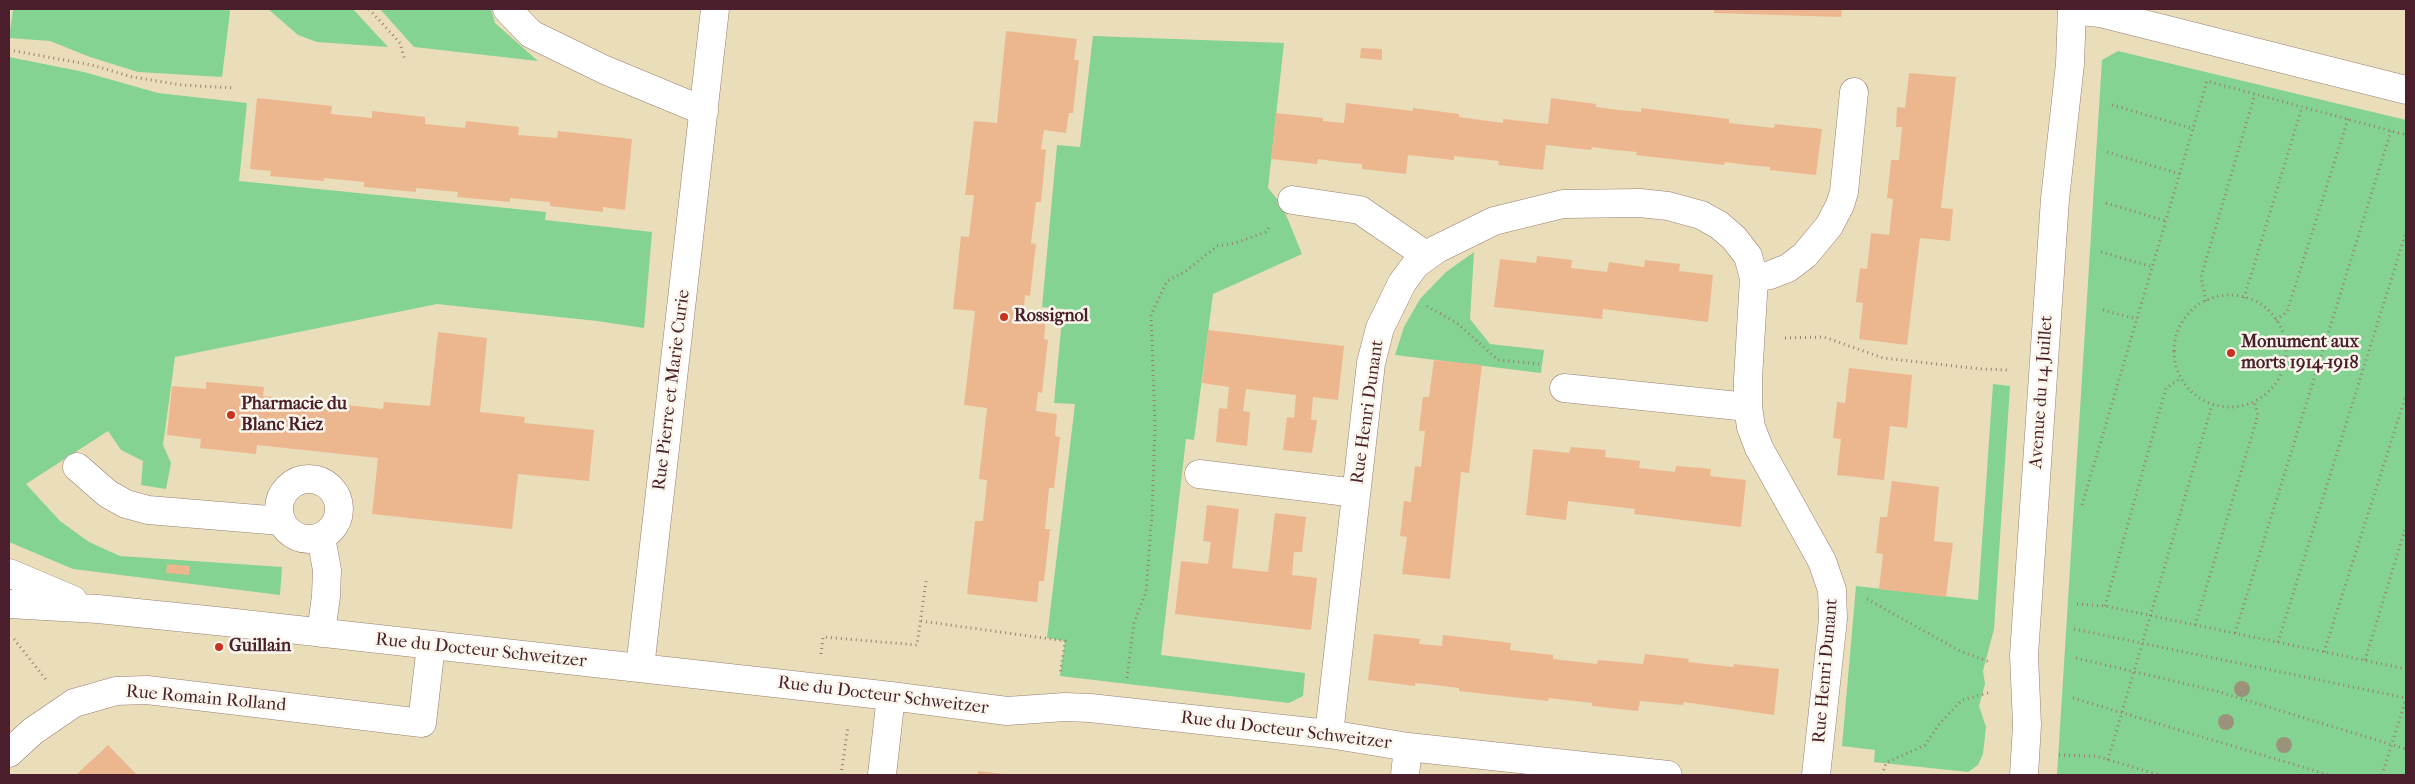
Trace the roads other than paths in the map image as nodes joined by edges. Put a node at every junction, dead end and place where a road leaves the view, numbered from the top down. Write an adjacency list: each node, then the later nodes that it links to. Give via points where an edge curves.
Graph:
1 (508, 9): 6 (street, via 531,34 548,43)
2 (715, 9): 6 (street, Rue Pierre et Marie Curie)
3 (2072, 9): 4 (street, via 2100,13); 27 (street, Avenue du 14 Juillet, via 2069,74 2054,199 2024,655)
4 (2406, 90)
5 (1854, 92): 9 (street, via 1844,192 1829,226 1805,255 1788,268)
6 (704, 111): 22 (street, Rue Pierre et Marie Curie)
7 (1292, 200): 8 (street, via 1360,210)
8 (1427, 256): 9 (street, Rue Henri Dunant, via 1494,222 1531,211 1563,204 1640,203 1668,206 1719,224 1748,256); 14 (street, Rue Henri Dunant, via 1416,264 1402,283 1380,328 1372,364)
9 (1754, 278): 11 (street, Rue Henri Dunant)
10 (1564, 388): 11 (street)
11 (1748, 407): 31 (street, Rue Henri Dunant, via 1759,448 1822,560 1832,590)
12 (78, 467): 15 (street, via 108,494 126,504 148,510)
13 (1199, 474): 14 (street, Rue Henri Dunant)
14 (1356, 493): 24 (street, Rue Henri Dunant)
15 (281, 521): 16 (street, via 298,537); 16 (street, via 279,501 284,492 300,480 319,480 328,486 338,503 335,523)
16 (321, 537): 20 (street, via 327,570)
17 (9, 573): 19 (street, Rue du Docteur Schweitzer)
18 (9, 604): 19 (street, Rue du Docteur Schweitzer)
19 (98, 609): 20 (street, Rue du Docteur Schweitzer)
20 (321, 633): 21 (street, Rue du Docteur Schweitzer)
21 (431, 645): 22 (street, Rue du Docteur Schweitzer); 26 (street, Rue Romain Rolland, via 422,723 147,690 116,691 67,707)
22 (640, 668): 23 (street, Rue du Docteur Schweitzer)
23 (891, 696): 24 (street, Rue du Docteur Schweitzer, via 1007,711 1090,708); 28 (street)
24 (1329, 734): 25 (street, Rue du Docteur Schweitzer)
25 (1408, 747): 29 (street); 30 (street, Rue du Docteur Schweitzer)
26 (9, 753)
27 (2025, 763)
28 (882, 775)
29 (1405, 775)
30 (1668, 775)
31 (1816, 775)

